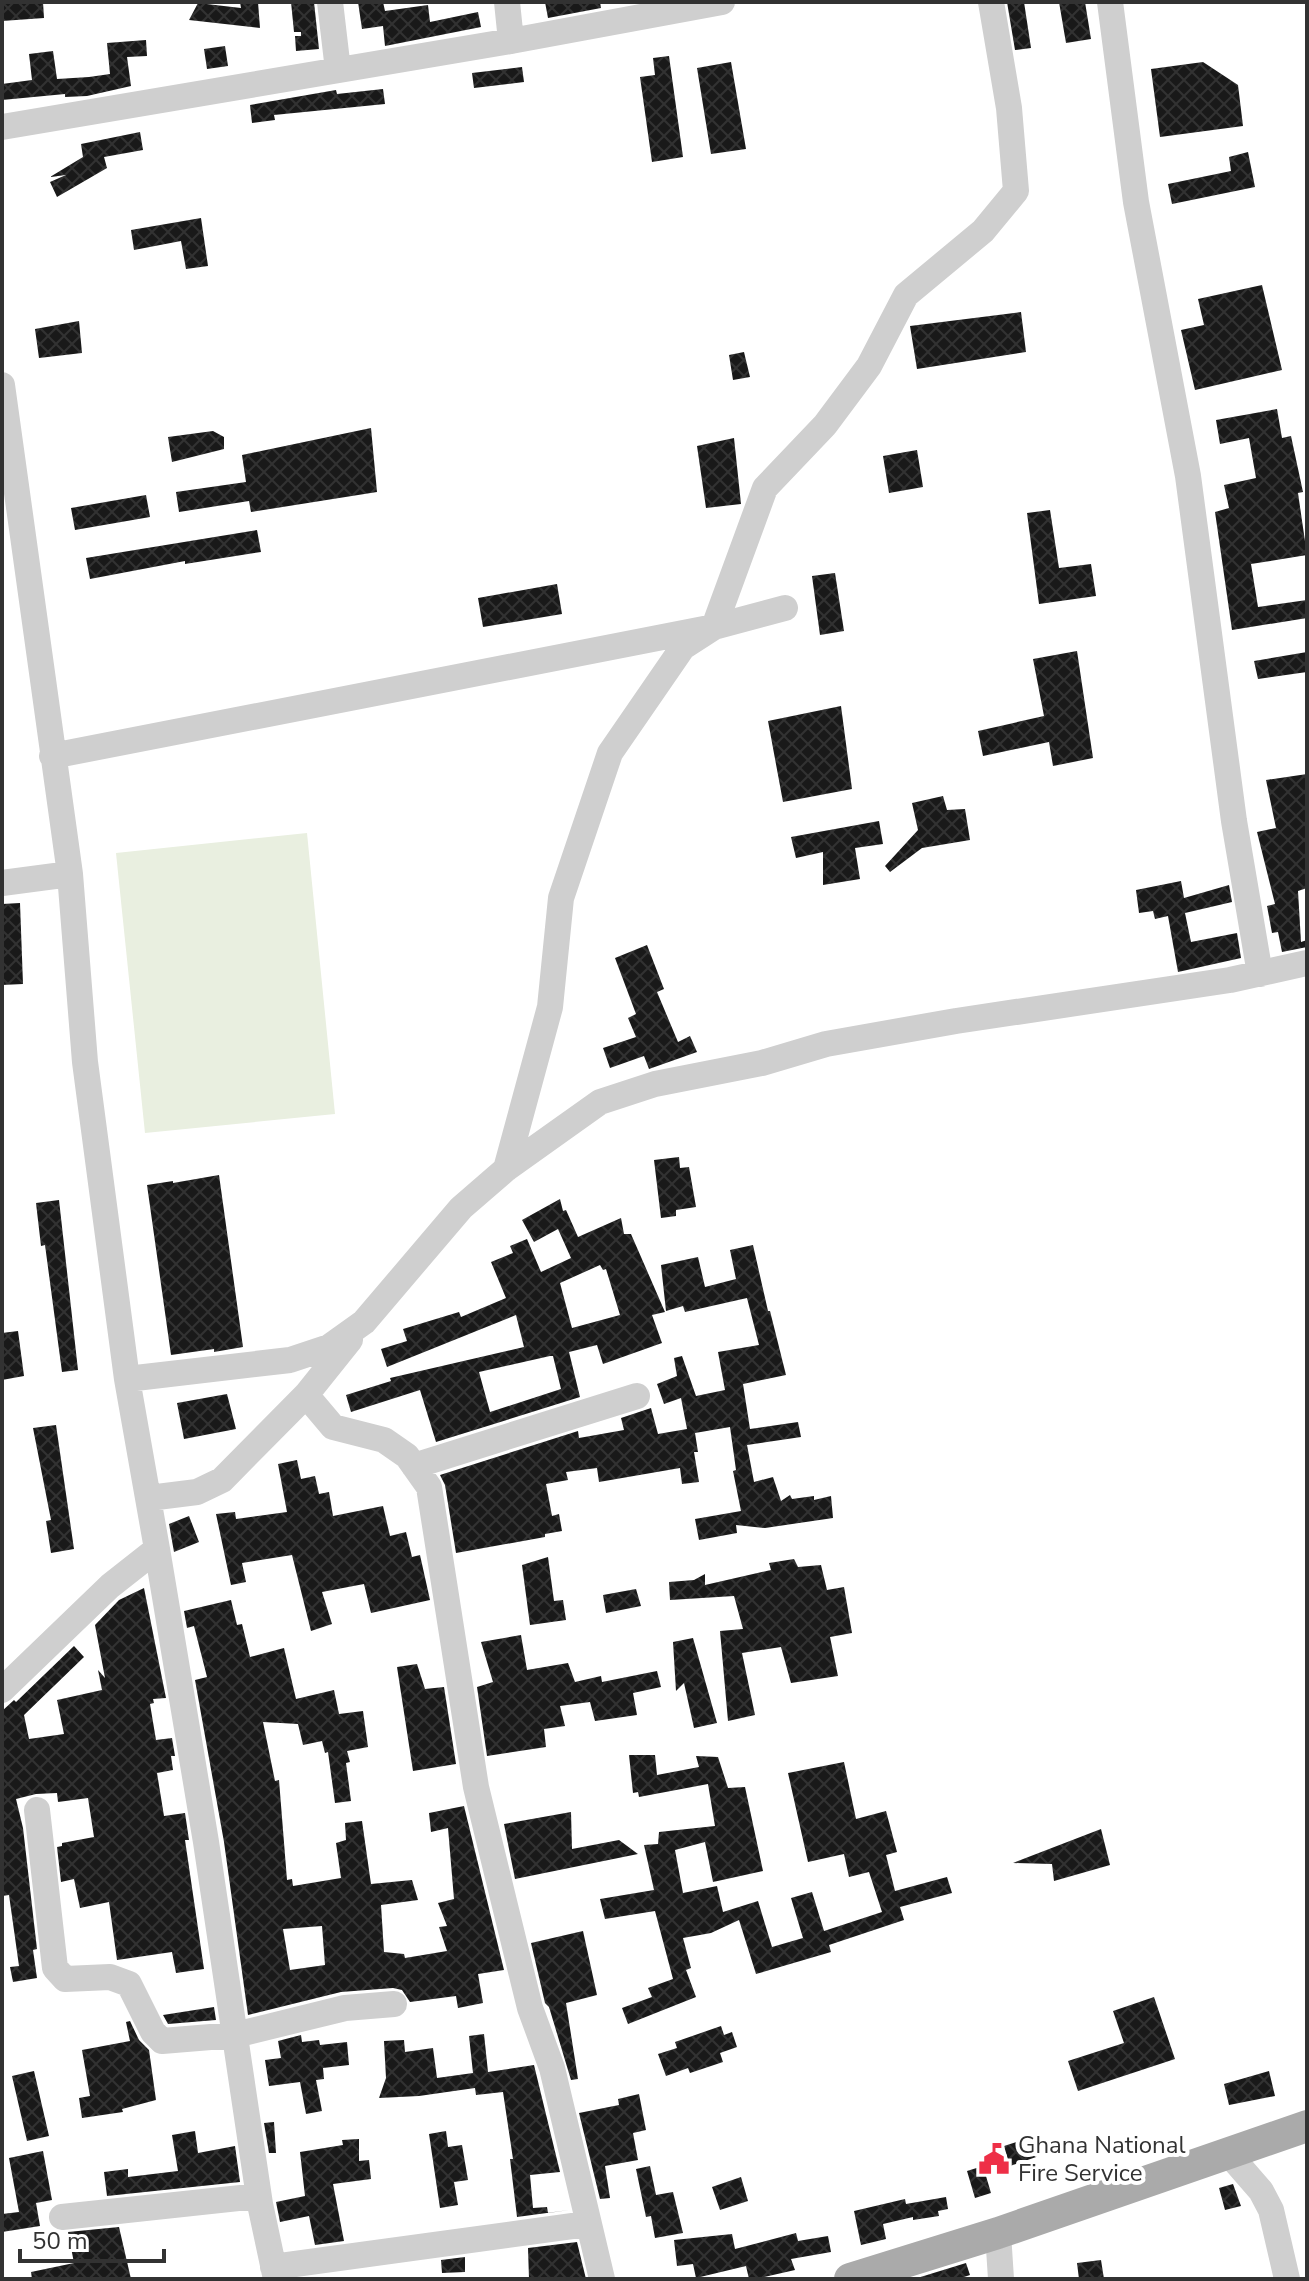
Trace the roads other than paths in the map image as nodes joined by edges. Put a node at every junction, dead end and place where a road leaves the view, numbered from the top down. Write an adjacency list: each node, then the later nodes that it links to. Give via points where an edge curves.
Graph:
1 (330, 2): 7 (street)
2 (507, 2): 6 (street)
3 (722, 2): 6 (street)
4 (991, 2): 11 (street, via 1016,191 983,231 906,295 869,366 825,425 765,488)
5 (1110, 2): 16 (street, via 1136,202 1188,476)
6 (511, 41): 7 (street)
7 (338, 70): 8 (street)
8 (2, 127)
9 (2, 385): 12 (street)
10 (785, 608): 11 (street)
11 (714, 627): 12 (street); 17 (street, via 683,647 610,753 561,898 550,1007)
12 (52, 756): 13 (street)
13 (70, 874): 14 (street); 19 (street, via 85,1062)
14 (2, 883)
15 (1307, 963): 16 (street)
16 (1260, 974): 17 (street, via 891,1032 655,1084 600,1102)
17 (506, 1169): 18 (street, via 461,1208)
18 (364, 1322): 19 (street, via 329,1347 290,1360); 20 (street)
19 (127, 1379): 23 (street)
20 (306, 1395): 22 (street, via 333,1427 384,1440); 23 (street, via 222,1480 197,1492)
21 (637, 1396): 22 (street)
22 (414, 1466): 33 (street, via 429,1487 476,1787 530,2008 552,2068)
23 (149, 1498): 24 (street)
24 (157, 1549): 25 (street, via 110,1586); 28 (street)
25 (2, 1690)
26 (37, 1810): 28 (street, via 55,1968 65,1979 110,1977 129,1984 162,2041)
27 (394, 2004): 28 (street, via 345,2008)
28 (235, 2035): 31 (street)
29 (1307, 2126): 30 (main road)
30 (1228, 2153): 34 (main road); 39 (street, via 1271,2210)
31 (258, 2196): 32 (street); 35 (street)
32 (62, 2217)
33 (587, 2224): 35 (street); 36 (street)
34 (998, 2233): 37 (main road); 38 (street)
35 (274, 2273)
36 (602, 2279)
37 (850, 2279)
38 (1001, 2279)
39 (1287, 2279)

